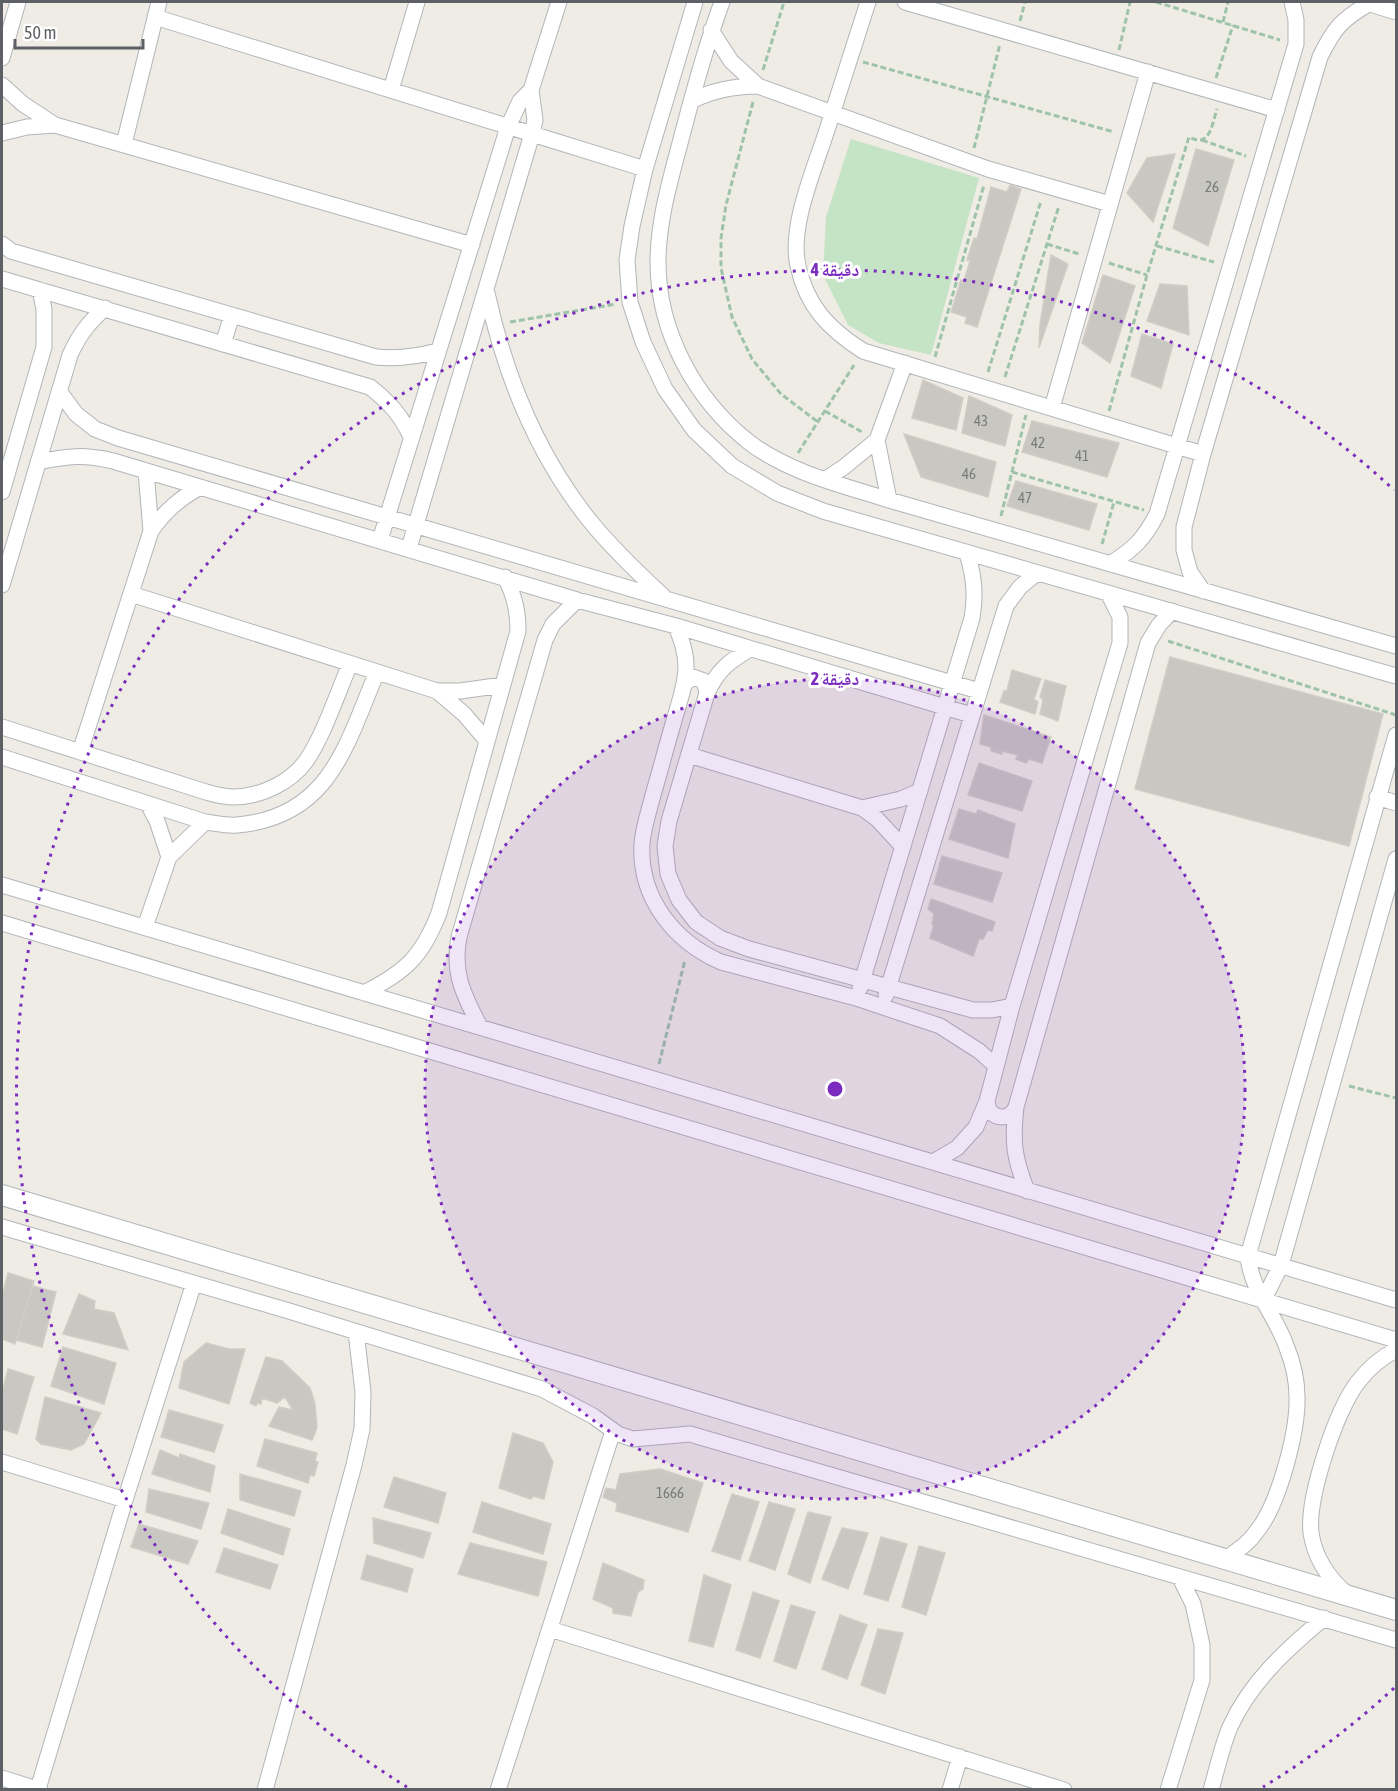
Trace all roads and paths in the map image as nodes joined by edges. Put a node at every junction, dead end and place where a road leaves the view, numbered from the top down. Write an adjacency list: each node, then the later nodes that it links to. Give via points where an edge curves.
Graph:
1 (18, 2): 22 (street)
2 (159, 2): 16 (street)
3 (417, 2): 28 (street)
4 (559, 2): 29 (street)
5 (695, 2): 45 (street)
6 (722, 2): 19 (street)
7 (784, 2): 27 (path)
8 (868, 2): 23 (street)
9 (905, 2): 20 (street)
10 (1130, 2): 24 (path)
11 (1156, 2): 17 (path)
12 (1228, 2): 17 (path)
13 (1292, 2): 21 (street)
14 (1367, 2): 15 (street); 78 (street, via 1331,34 1320,57)
15 (1396, 12)
16 (155, 17): 28 (street); 41 (street)
17 (1223, 22): 18 (path)
18 (1233, 25): 21 (path); 30 (path)
19 (711, 30): 27 (street, via 731,61); 32 (street)
20 (1003, 30): 24 (street); 31 (path)
21 (1296, 44): 33 (street)
22 (2, 58)
23 (850, 58): 31 (path); 34 (street)
24 (1116, 63): 25 (street)
25 (1148, 72): 30 (street); 39 (street)
26 (2, 85): 35 (street)
27 (758, 86): 32 (street, via 723,88); 34 (street); 73 (path, via 726,205 721,268 732,317 752,359 781,394)
28 (391, 90): 36 (street)
29 (531, 90): 36 (street, via 520,101); 38 (street, via 535,120)
30 (1217, 92): 33 (street); 40 (path, via 1209,134)
31 (987, 96): 39 (path); 42 (path)
32 (691, 101): 80 (street, via 660,232 659,291 670,335 690,376 717,412 751,443)
33 (1277, 110): 43 (street)
34 (832, 113): 42 (street); 63 (street, via 804,199 797,265 820,316)
35 (55, 125): 37 (street); 41 (street)
36 (508, 127): 38 (street); 50 (street)
37 (2, 134)
38 (532, 134): 45 (street); 55 (street)
39 (1130, 136): 48 (street)
40 (1202, 140): 43 (path); 51 (path, via 1189,137)
41 (124, 144): 50 (street)
42 (971, 162): 44 (street)
43 (1261, 162): 52 (street)
44 (988, 168): 46 (street); 66 (path)
45 (645, 170): 56 (street, via 627,260)
46 (1046, 185): 47 (street); 67 (path)
47 (1064, 190): 48 (street); 69 (path)
48 (1110, 204): 71 (street)
49 (2, 244): 58 (street, via 11,251)
50 (472, 245): 62 (street)
51 (1157, 246): 52 (path); 74 (path)
52 (1230, 267): 77 (street)
53 (2, 279): 54 (street)
54 (40, 290): 57 (street); 61 (street)
55 (486, 290): 59 (street); 90 (street)
56 (630, 302): 59 (path); 95 (street, via 665,389 694,430 732,466 777,493 823,511)
57 (105, 308): 60 (street); 64 (street, via 78,337)
58 (232, 315): 60 (street); 62 (street, via 376,357 418,357)
59 (494, 325): 103 (street, via 527,417 558,475 589,520)
60 (224, 344): 75 (street, via 370,387 402,417)
61 (44, 347): 64 (street); 85 (street)
62 (438, 351): 75 (street)
63 (863, 351): 65 (street); 72 (path)
64 (70, 355): 68 (street)
65 (905, 363): 66 (street); 76 (street)
66 (932, 370): 67 (street)
67 (983, 387): 69 (street)
68 (59, 391): 79 (street); 89 (street, via 76,414 95,429 118,438)
69 (1000, 393): 70 (street)
70 (1029, 401): 71 (street); 82 (path)
71 (1052, 408): 74 (street)
72 (825, 411): 73 (path); 76 (path)
73 (818, 422): 80 (path)
74 (1106, 424): 77 (street)
75 (411, 437): 89 (street)
76 (877, 440): 83 (street); 86 (street)
77 (1177, 447): 78 (street); 88 (street)
78 (1203, 454): 100 (street, via 1184,527 1184,550 1190,572)
79 (38, 462): 81 (street, via 90,456); 99 (street)
80 (790, 466): 83 (street)
81 (146, 471): 84 (street); 91 (street)
82 (1011, 472): 87 (path); 92 (path)
83 (825, 479): 86 (street)
84 (200, 487): 91 (street, via 164,513); 93 (street)
85 (2, 492)
86 (889, 500): 92 (street)
87 (1114, 502): 88 (path); 96 (path)
88 (1157, 514): 96 (street, via 1146,535 1130,552)
89 (387, 517): 90 (street); 93 (street)
90 (416, 525): 94 (street); 103 (street)
91 (152, 531): 102 (street)
92 (997, 532): 96 (street)
93 (380, 540): 94 (street)
94 (409, 548): 98 (street)
95 (968, 553): 97 (street); 117 (street, via 975,596)
96 (1104, 562): 100 (street)
97 (1037, 573): 101 (street); 121 (street, via 1006,606)
98 (505, 577): 104 (street); 109 (street, via 518,612)
99 (2, 585)
100 (1203, 591): 108 (street)
101 (1108, 593): 105 (street); 113 (street, via 1121,630)
102 (131, 594): 112 (street); 129 (street)
103 (665, 598): 117 (street)
104 (577, 600): 106 (street); 111 (street, via 553,624)
105 (1172, 611): 107 (street); 116 (street)
106 (676, 626): 110 (street); 118 (street, via 686,659)
107 (1152, 635): 114 (street); 125 (path)
108 (1396, 646)
109 (513, 649): 111 (street); 119 (street)
110 (750, 650): 122 (street, via 723,667); 123 (street)
111 (540, 656): 151 (street, via 456,953 460,986)
112 (350, 664): 115 (street); 129 (street, via 305,761 285,780 261,793 233,797 206,792)
113 (1114, 664): 114 (street, via 1131,656); 150 (street)
114 (1140, 670): 157 (street)
115 (377, 672): 120 (street); 137 (street, via 344,750 326,780 301,804 269,820 235,825)
116 (1396, 676)
117 (953, 683): 121 (street); 123 (street)
118 (684, 684): 122 (street, via 699,678); 144 (street, via 642,844 644,876 652,901 669,925)
119 (503, 685): 120 (street); 128 (street)
120 (437, 691): 128 (street)
121 (979, 691): 124 (street)
122 (707, 693): 130 (street)
123 (946, 707): 124 (street); 132 (street)
124 (972, 715): 146 (street)
125 (1396, 715)
126 (2, 727): 129 (street)
127 (1396, 735): 133 (street)
128 (487, 741): 147 (street, via 432,932 408,965)
129 (80, 752)
130 (689, 755): 136 (street); 145 (street, via 665,846 668,874 679,900 696,922 720,938)
131 (2, 757): 135 (street)
132 (920, 791): 136 (street); 138 (street)
133 (1377, 797): 134 (street); 162 (street)
134 (1396, 803)
135 (148, 804): 137 (street); 139 (street)
136 (862, 808): 138 (street)
137 (205, 822): 139 (street)
138 (903, 846): 145 (street)
139 (169, 857): 143 (street)
140 (1396, 859): 154 (street)
141 (2, 885): 143 (street)
142 (2, 922): 166 (street)
143 (145, 927): 147 (street)
144 (689, 943): 148 (street, via 721,962); 153 (path)
145 (862, 979): 146 (street); 148 (street)
146 (888, 987): 149 (street); 150 (street, via 972,1010)
147 (364, 993): 151 (street)
148 (856, 998): 149 (street)
149 (882, 1006): 152 (street, via 940,1026)
150 (1012, 1006): 152 (street)
151 (480, 1028): 153 (street)
152 (996, 1066): 156 (street)
153 (655, 1080): 158 (street)
154 (1334, 1082): 155 (path); 163 (street)
155 (1396, 1098)
156 (987, 1101): 157 (street, via 998,1118 1006,1118); 158 (street, via 976,1127 957,1148)
157 (1016, 1107): 159 (street, via 1013,1135 1017,1164)
158 (933, 1162): 159 (street)
159 (1027, 1191): 162 (street)
160 (2, 1196): 173 (street)
161 (2, 1227): 164 (street)
162 (1248, 1256): 163 (street); 166 (street, via 1252,1279)
163 (1281, 1265): 165 (street); 166 (street)
164 (194, 1283): 167 (street); 172 (street)
165 (1396, 1300)
166 (1263, 1301): 168 (street); 173 (street, via 1287,1347 1294,1372 1294,1427 1269,1512 1244,1546)
167 (356, 1332): 170 (street, via 542,1389); 183 (street, via 363,1392 362,1429)
168 (1396, 1340)
169 (1396, 1350): 175 (street, via 1373,1366 1347,1400 1325,1458 1311,1513 1313,1542 1324,1569)
170 (613, 1431): 174 (street, via 633,1439 690,1434); 178 (street)
171 (2, 1462): 172 (street)
172 (125, 1500): 182 (street)
173 (1227, 1558): 175 (street)
174 (1180, 1578): 177 (street); 187 (street, via 1193,1604 1202,1645 1202,1680)
175 (1350, 1597): 176 (street)
176 (1396, 1610)
177 (1324, 1618): 179 (street); 188 (street, via 1271,1665 1249,1692 1230,1728)
178 (550, 1629): 180 (street); 184 (street)
179 (1396, 1640)
180 (960, 1757): 185 (street); 186 (street)
181 (2, 1778): 182 (street)
182 (39, 1789)
183 (265, 1790)
184 (498, 1790)
185 (950, 1790)
186 (1064, 1790)
187 (1168, 1790)
188 (1211, 1790)

